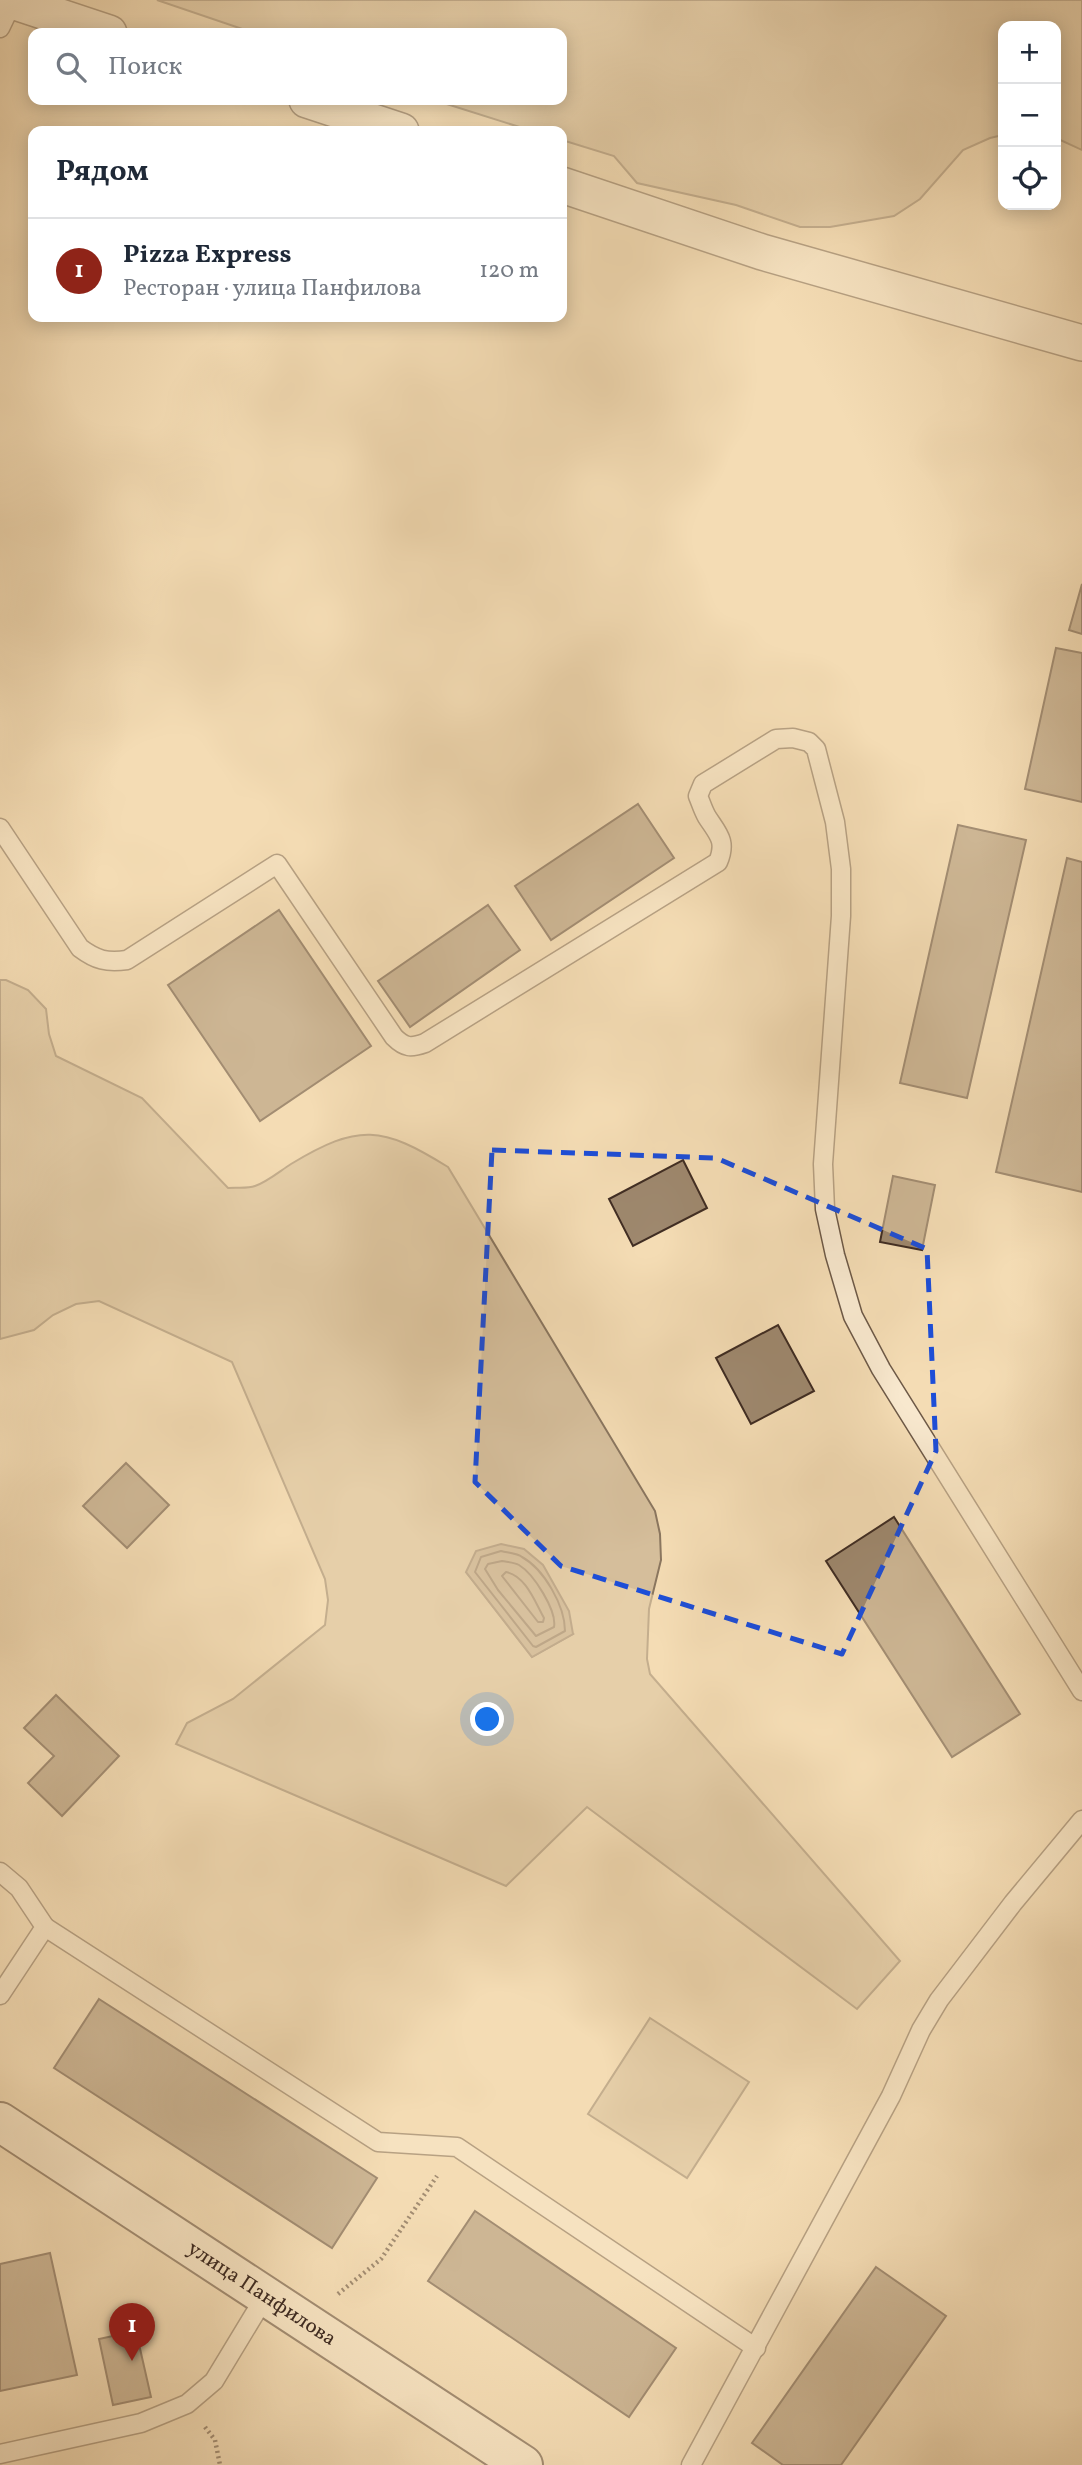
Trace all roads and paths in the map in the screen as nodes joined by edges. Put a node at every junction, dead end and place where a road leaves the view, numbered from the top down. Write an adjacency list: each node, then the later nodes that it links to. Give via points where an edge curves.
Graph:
1 (7, 10): 2 (street)
2 (86, 28)
3 (322, 105): 4 (street)
4 (386, 126)
5 (567, 187): 6 (street, via 762,252)
6 (1082, 343)
7 (0, 828): 8 (lane, via 80,948 94,959 111,962 127,960 277,864 394,1037 412,1048 718,862 723,851 720,834 698,796 703,783 776,739 808,742 820,762 841,870 823,1164 825,1209 835,1255 853,1316 881,1369)
8 (1082, 1691)
9 (1082, 1821): 17 (lane, via 939,2000)
10 (0, 1872): 11 (lane, via 19,1888)
11 (45, 1927): 12 (lane); 14 (lane, via 378,2142)
12 (0, 1996)
13 (0, 2122): 15 (street, улица Панфилова)
14 (457, 2147): 16 (path, via 381,2259); 17 (lane)
15 (266, 2295): 18 (lane, via 214,2381); 21 (street, улица Панфилова)
16 (329, 2301)
17 (755, 2348): 22 (lane)
18 (187, 2404): 19 (lane, via 141,2423); 20 (path, via 215,2440)
19 (0, 2454)
20 (220, 2465)
21 (523, 2465)
22 (691, 2465)

